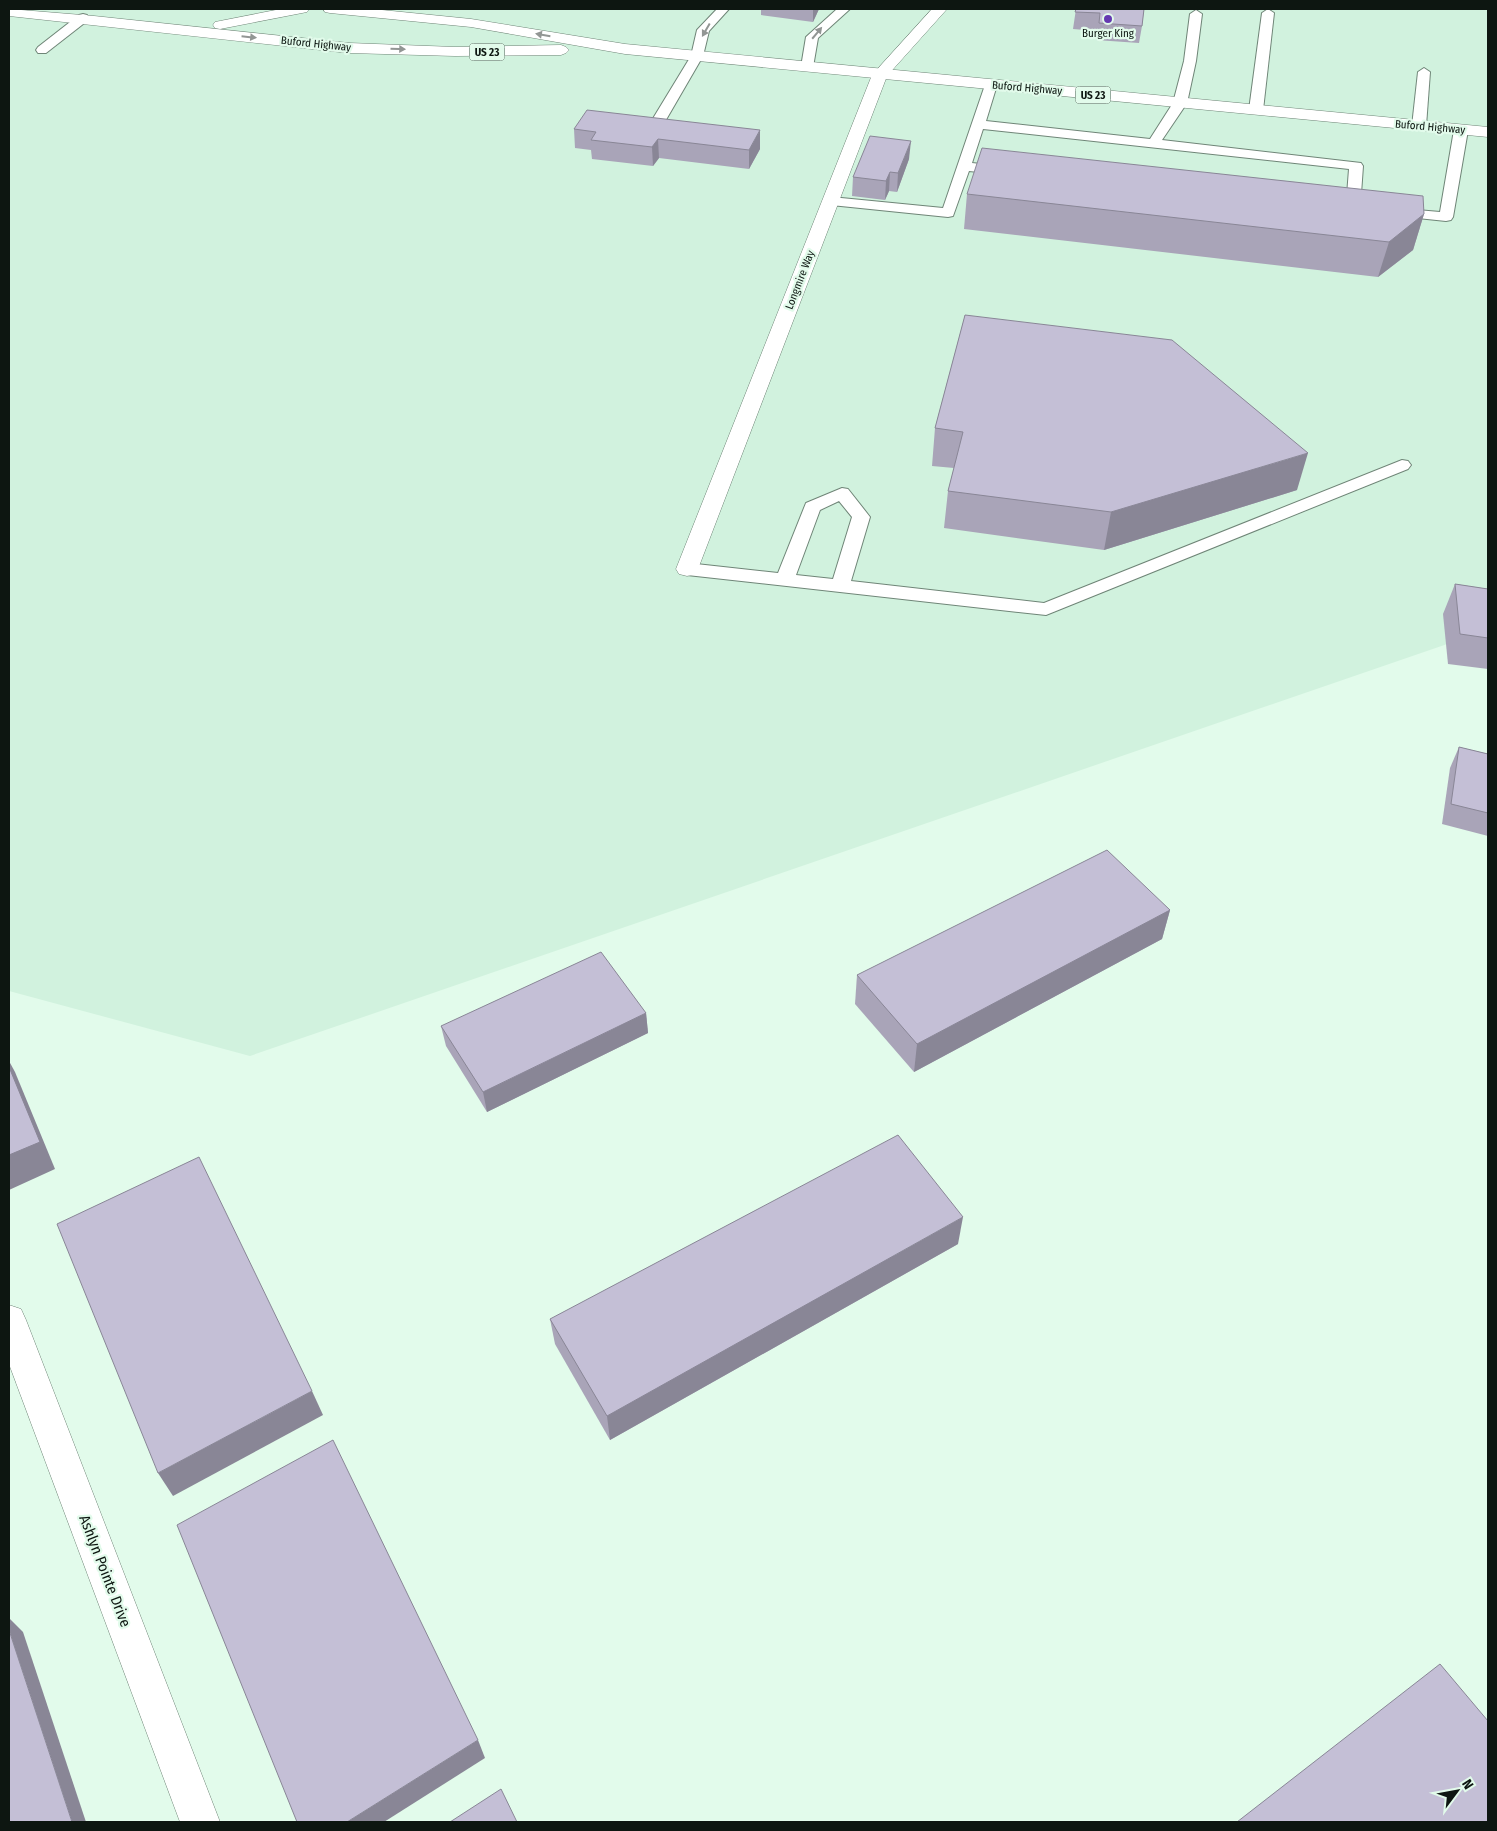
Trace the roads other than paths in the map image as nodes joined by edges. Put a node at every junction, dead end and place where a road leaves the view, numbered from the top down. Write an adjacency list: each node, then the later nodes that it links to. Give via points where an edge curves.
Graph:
1 (52, 9): 2 (main road, via 221,26)
2 (302, 9)
3 (330, 9): 13 (main road, Buford Highway / US 23)
4 (723, 9): 17 (lane, one-way to 17, via 703,30)
5 (844, 9): 18 (lane, one-way to 5, via 812,36)
6 (940, 9): 20 (main road, Longmire Way)
7 (9, 12): 10 (main road, Buford Highway / US 23)
8 (1268, 13): 23 (lane)
9 (1196, 14): 22 (lane)
10 (83, 18): 14 (main road, Buford Highway / US 23, one-way to 14); 16 (lane)
11 (339, 24): 13 (main road, via 423,32)
12 (314, 29): 14 (main road, via 298,32)
13 (508, 29): 15 (main road, Buford Highway / US 23, one-way to 13)
14 (301, 42): 15 (main road, Buford Highway / US 23, one-way to 15, via 350,48 488,52)
15 (625, 49): 17 (main road, Buford Highway / US 23)
16 (42, 50)
17 (697, 56): 18 (main road, Buford Highway / US 23); 25 (lane)
18 (807, 67): 20 (main road, Buford Highway / US 23)
19 (1424, 72): 26 (lane)
20 (880, 74): 21 (main road, Buford Highway / US 23); 32 (main road, Longmire Way)
21 (991, 85): 22 (main road, Buford Highway / US 23); 24 (lane)
22 (1180, 103): 23 (main road, Buford Highway / US 23); 29 (lane)
23 (1256, 110): 26 (main road, Buford Highway / US 23)
24 (978, 124): 29 (lane); 30 (lane)
25 (656, 125)
26 (1419, 126): 27 (main road, Buford Highway / US 23)
27 (1461, 130): 28 (main road, Buford Highway / US 23); 29 (lane, via 1446,217 1348,208 1356,166)
28 (1488, 132)
29 (1153, 144)
30 (964, 166): 31 (lane); 32 (lane, via 948,213)
31 (1022, 173)
32 (831, 201): 34 (main road, Longmire Way)
33 (1402, 465): 36 (lane, via 1046,609)
34 (688, 569): 35 (lane)
35 (785, 580): 36 (lane); 36 (lane, via 812,507 842,493 861,517)
36 (840, 586)
37 (9, 1320): 38 (main road, Ashlyn Pointe Drive)
38 (200, 1822)

